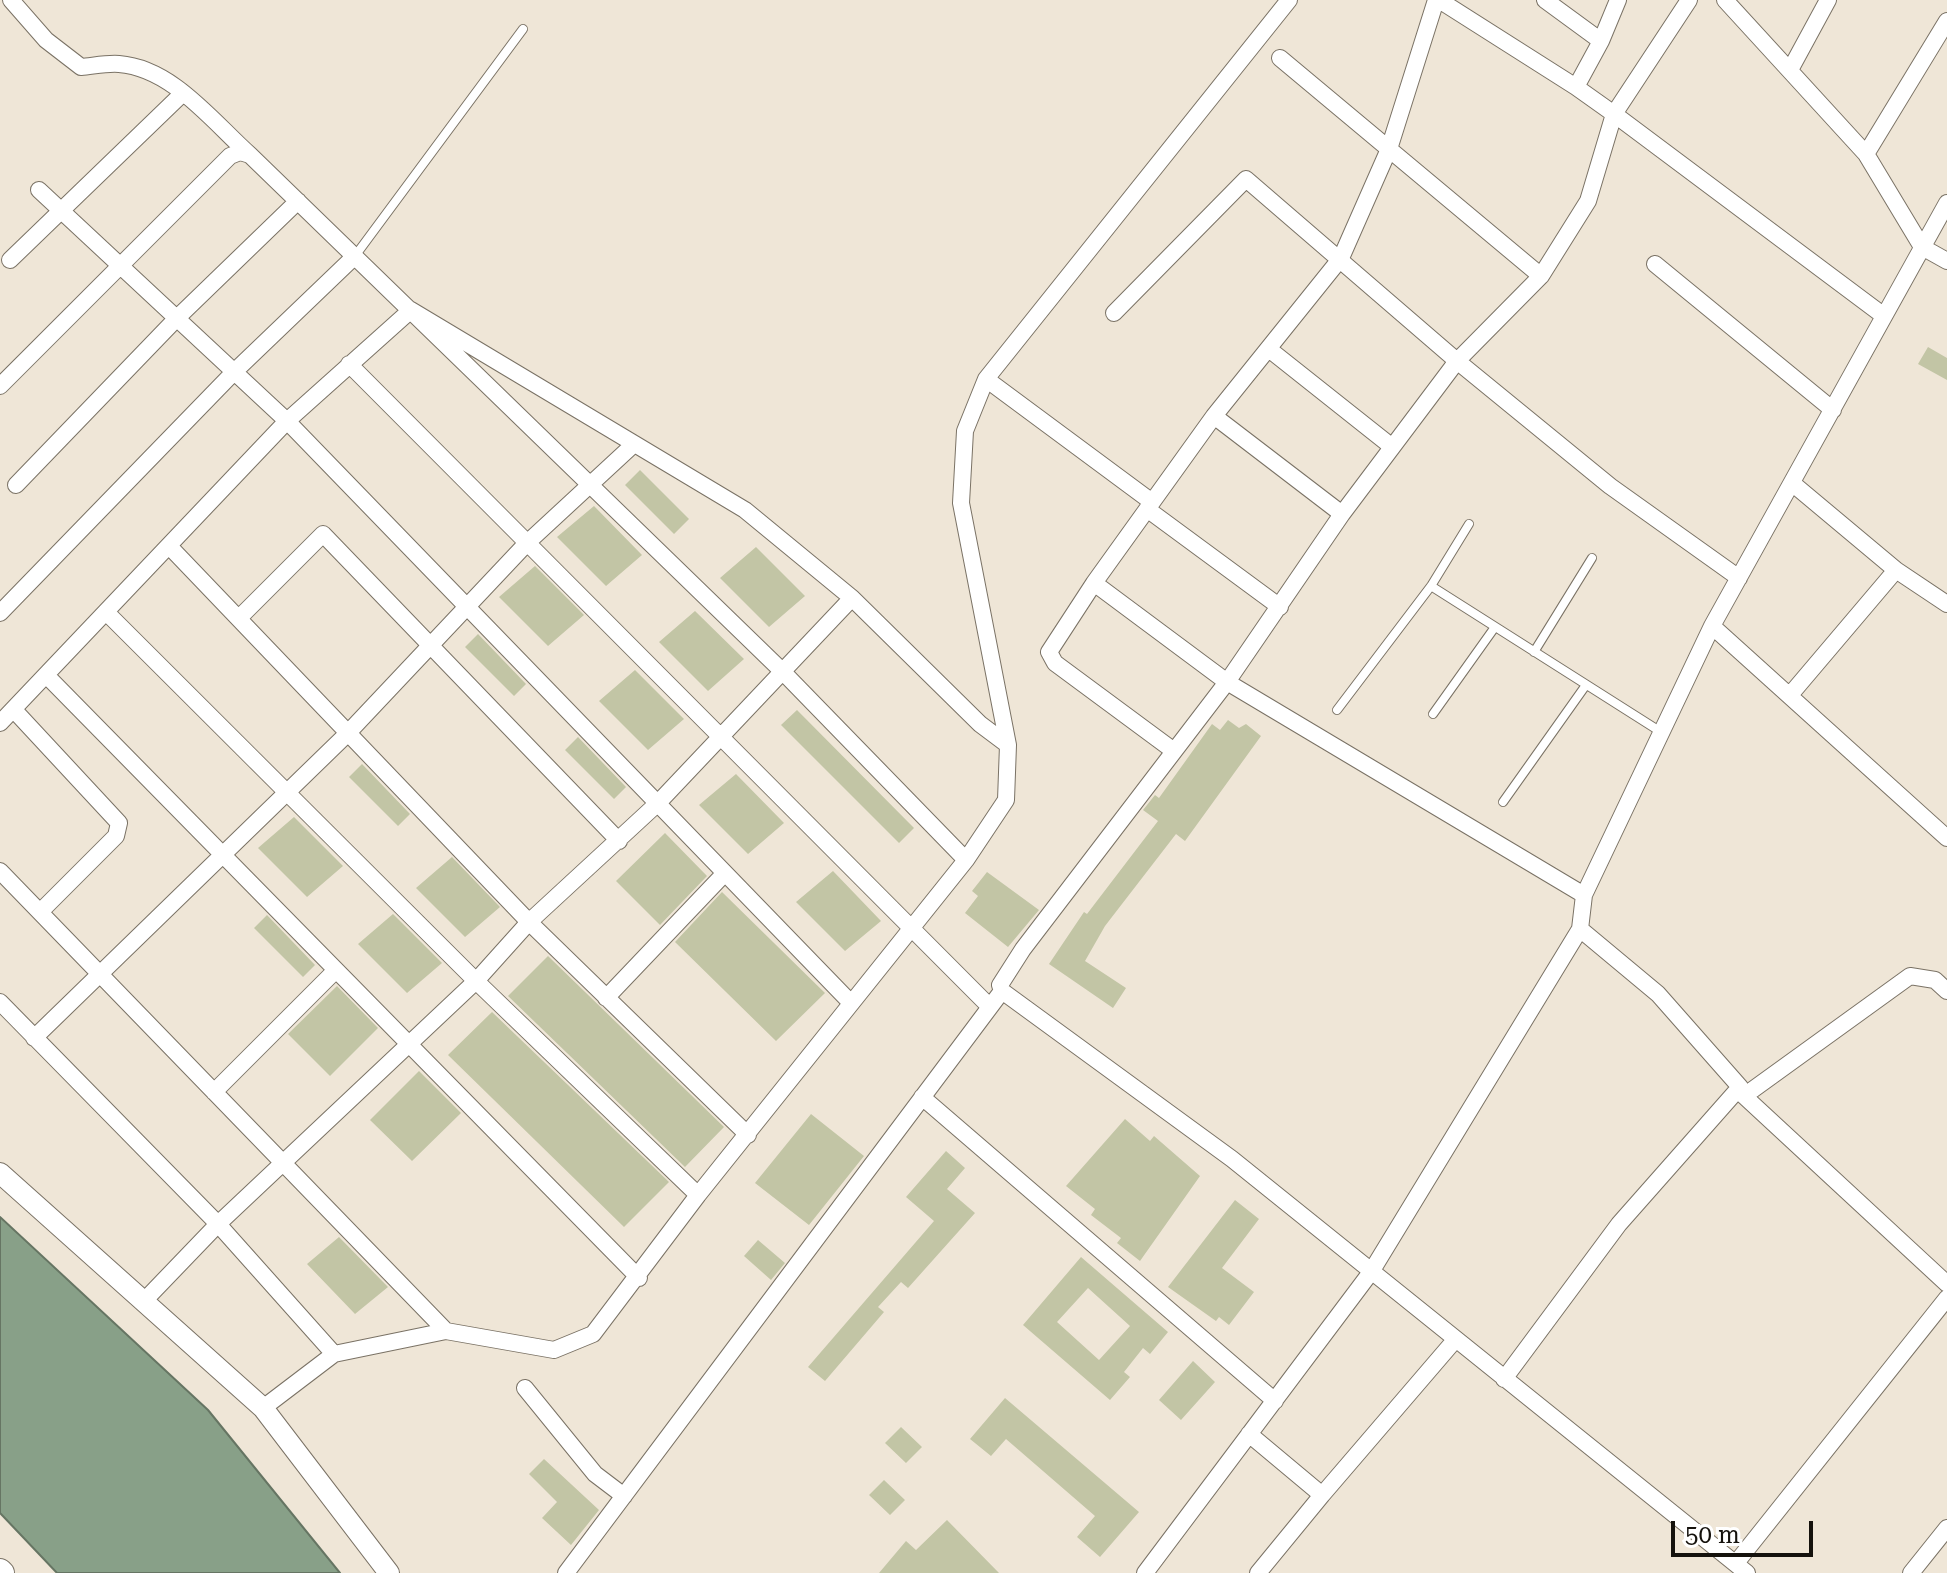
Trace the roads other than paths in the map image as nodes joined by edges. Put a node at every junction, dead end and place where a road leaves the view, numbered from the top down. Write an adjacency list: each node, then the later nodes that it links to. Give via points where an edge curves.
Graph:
1 (11, 0): 15 (street, via 46,40 81,67 118,64 142,69 166,79)
2 (1289, 0): 40 (street)
3 (1437, 0): 14 (street); 17 (street)
4 (1545, 0): 11 (street)
5 (1618, 0): 11 (street)
6 (1689, 0): 16 (street)
7 (1725, 0): 13 (street)
8 (1828, 0): 13 (street)
9 (1947, 21): 18 (street)
10 (523, 29): 25 (lane)
11 (1601, 41): 14 (street)
12 (1280, 58): 17 (street)
13 (1790, 70): 18 (street)
14 (1576, 87): 16 (street)
15 (182, 94): 19 (street); 23 (street)
16 (1614, 114): 31 (street, via 1588,201); 34 (street)
17 (1389, 149): 26 (street); 31 (street)
18 (1866, 154): 24 (street)
19 (250, 155): 21 (street); 30 (street, via 230,156)
20 (39, 190): 23 (street)
21 (298, 201): 25 (street); 35 (street)
22 (1947, 203): 24 (street)
23 (59, 209): 27 (street); 30 (street)
24 (1922, 247): 28 (street); 34 (street)
25 (355, 256): 32 (street); 39 (street)
26 (1341, 258): 33 (street, via 1246,179); 36 (street); 37 (street)
27 (10, 260)
28 (1947, 261)
29 (1655, 264): 42 (street)
30 (119, 265): 35 (street); 41 (street)
31 (1541, 276): 37 (street)
32 (411, 310): 38 (street); 45 (street); 49 (street)
33 (1114, 313)
34 (1884, 316): 42 (street)
35 (177, 318): 39 (street); 48 (street)
36 (1270, 350): 43 (street); 46 (street)
37 (1457, 361): 46 (street); 57 (street, via 1610,486)
38 (349, 364): 44 (street); 53 (street)
39 (234, 372): 44 (street); 65 (street)
40 (986, 379): 50 (street); 83 (street, via 965,431 961,503)
41 (0, 386)
42 (1833, 410): 47 (street)
43 (1214, 416): 50 (street); 51 (street)
44 (287, 421): 54 (street); 62 (street)
45 (633, 445): 49 (street); 60 (street, via 745,510)
46 (1391, 446): 51 (street)
47 (1792, 483): 56 (street); 57 (street)
48 (16, 485)
49 (590, 486): 53 (street); 71 (street)
50 (1149, 506): 58 (street); 63 (street)
51 (1342, 514): 63 (street)
52 (1469, 524): 59 (lane)
53 (527, 543): 62 (street); 82 (street)
54 (169, 546): 64 (street); 66 (street)
55 (1592, 558): 70 (lane)
56 (1896, 570): 61 (street); 75 (street)
57 (1739, 578): 67 (street)
58 (1094, 583): 73 (street); 84 (street, via 1049,652 1055,663)
59 (1431, 586): 68 (lane); 77 (lane)
60 (852, 598): 71 (street); 83 (street)
61 (1947, 604)
62 (467, 606): 69 (street); 87 (street)
63 (1280, 607): 73 (street)
64 (106, 612): 72 (street); 85 (street)
65 (0, 613)
66 (239, 618): 69 (street, via 323,534); 81 (street)
67 (1712, 626): 75 (street); 80 (street)
68 (1495, 627): 70 (lane); 78 (lane)
69 (432, 645): 81 (street); 89 (street)
70 (1534, 652): 74 (lane)
71 (782, 671): 82 (street); 91 (street)
72 (46, 675): 76 (street); 90 (street)
73 (1227, 682): 84 (street); 94 (street)
74 (1586, 685): 80 (lane); 86 (lane)
75 (1790, 695): 88 (street)
76 (14, 710): 79 (street); 95 (street, via 119,823 116,836)
77 (1337, 710)
78 (1433, 714)
79 (0, 723)
80 (1661, 733): 94 (street)
81 (346, 735): 85 (street); 96 (street)
82 (719, 737): 87 (street); 98 (street)
83 (1008, 745): 91 (street, via 1006,800)
84 (1174, 751): 102 (street, via 1023,949 1000,985)
85 (286, 793): 90 (street); 101 (street)
86 (1503, 802)
87 (658, 803): 89 (street); 93 (street)
88 (1947, 838)
89 (619, 841): 96 (street)
90 (222, 852): 99 (street); 100 (street)
91 (966, 860): 98 (street)
92 (0, 871): 95 (street)
93 (725, 873): 104 (street); 106 (street)
94 (1584, 895): 97 (street)
95 (40, 912): 100 (street)
96 (529, 922): 101 (street); 104 (street)
97 (1580, 929): 111 (street, via 1658,994); 118 (street)
98 (913, 930): 106 (street); 107 (street)
99 (335, 971): 109 (street); 110 (street)
100 (100, 974): 108 (street); 110 (street)
101 (476, 981): 109 (street); 116 (street)
102 (1002, 991): 107 (street); 118 (street, via 1232,1159)
103 (1947, 991): 111 (street, via 1935,980 1910,976)
104 (606, 998): 113 (street)
105 (0, 1002): 108 (street)
106 (851, 1003): 113 (street)
107 (990, 1007): 112 (street)
108 (34, 1038): 117 (street)
109 (408, 1047): 114 (street); 119 (street)
110 (214, 1092): 114 (street)
111 (1742, 1092): 120 (street); 126 (street, via 1619,1224)
112 (922, 1097): 128 (street); 132 (street)
113 (748, 1135): 116 (street)
114 (284, 1164): 117 (street); 123 (street)
115 (0, 1173): 122 (street)
116 (698, 1195): 119 (street)
117 (218, 1224): 122 (street); 125 (street)
118 (1371, 1272): 124 (street); 128 (street)
119 (639, 1278): 123 (street, via 593,1334 554,1350)
120 (1947, 1284)
121 (1947, 1298): 134 (street)
122 (144, 1301): 129 (street)
123 (446, 1331): 125 (street)
124 (1455, 1340): 126 (street); 131 (street)
125 (334, 1354): 129 (street)
126 (1504, 1379): 134 (street)
127 (525, 1388): 132 (street, via 595,1474)
128 (1275, 1401): 130 (street)
129 (263, 1408): 135 (street)
130 (1249, 1434): 131 (street); 137 (street)
131 (1322, 1495): 138 (street)
132 (624, 1496): 136 (street)
133 (1947, 1528): 139 (street)
134 (1741, 1568)
135 (389, 1573)
136 (566, 1573)
137 (1145, 1573)
138 (1258, 1573)
139 (1911, 1573)

